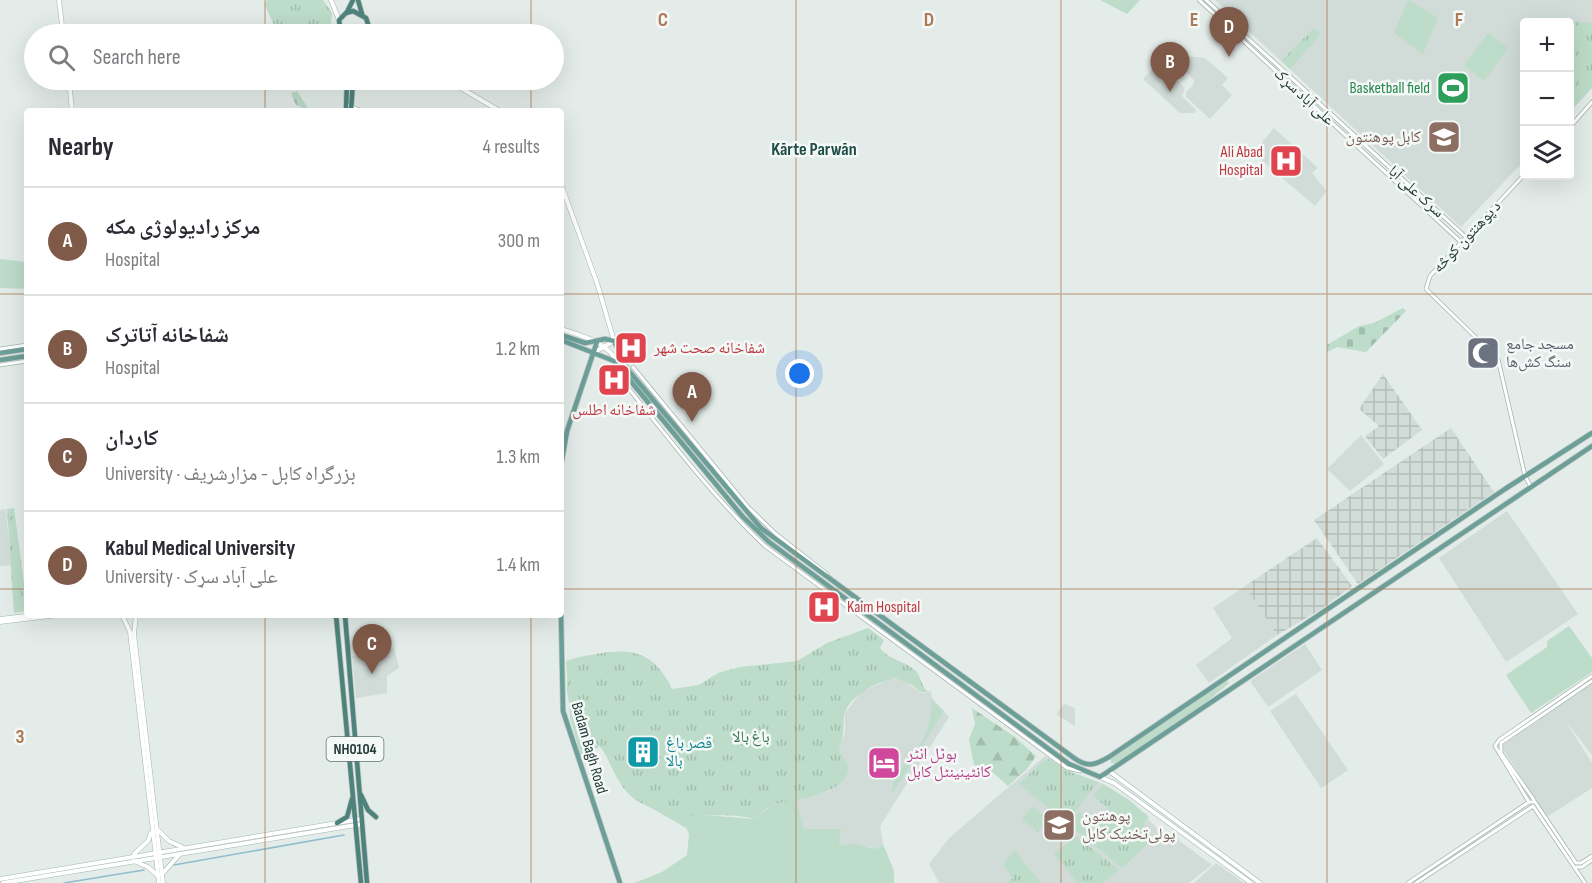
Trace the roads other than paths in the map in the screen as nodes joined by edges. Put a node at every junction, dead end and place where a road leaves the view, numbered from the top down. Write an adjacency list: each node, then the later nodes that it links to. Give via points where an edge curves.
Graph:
1 (59, 0): 10 (main road)
2 (353, 0): 7 (highway)
3 (358, 0): 8 (highway)
4 (1199, 0): 13 (street, علی آباد سړک)
5 (1206, 0): 13 (street, سرک علی آبا)
6 (332, 1): 7 (main road); 9 (main road)
7 (347, 13): 8 (highway); 9 (highway)
8 (362, 14): 12 (highway)
9 (339, 20): 11 (highway)
10 (62, 24)
11 (339, 24)
12 (368, 24)
13 (1260, 53): 18 (street, سرک علی آبا); 19 (street, علی آباد سړک)
14 (70, 90): 21 (main road)
15 (347, 90): 22 (highway)
16 (351, 90): 22 (highway)
17 (464, 90): 23 (main road)
18 (1304, 90): 19 (street); 25 (street, سرک علی آبا)
19 (1300, 94): 26 (street, علی آباد سړک)
20 (1592, 102): 24 (street)
21 (72, 108)
22 (348, 108)
23 (495, 108)
24 (1570, 126)
25 (1392, 171): 26 (street); 29 (street, سرک علی آبا)
26 (1389, 175): 30 (street, علی آباد سړک)
27 (1520, 179): 29 (street, د پوهنتون کوڅه)
28 (564, 192): 34 (main road)
29 (1467, 238): 30 (street, د پوهنتون کوڅه)
30 (1462, 243): 51 (street, د پوهنتون کوڅه, via 1430,276 1426,289 1498,359)
31 (564, 330): 35 (main road)
32 (564, 336): 35 (main road, via 585,343)
33 (564, 341): 40 (main road)
34 (614, 341): 35 (main road); 37 (main road); 54 (main road, via 628,370 744,510)
35 (597, 342): 37 (main road); 40 (main road)
36 (24, 346): 39 (street)
37 (605, 348): 40 (main road); 46 (main road)
38 (24, 349): 39 (main road)
39 (0, 351)
40 (595, 352): 46 (main road, via 609,357); 49 (main road)
41 (24, 356): 42 (main road)
42 (0, 360)
43 (24, 361): 44 (street)
44 (0, 364)
45 (633, 367): 64 (street, via 766,525 923,645)
46 (621, 370): 54 (main road, via 753,528); 63 (street, via 621,379 749,531)
47 (1592, 433): 50 (main road)
48 (1592, 446): 52 (main road)
49 (564, 448)
50 (1536, 472): 51 (main road); 52 (main road, via 1535,478)
51 (1525, 476): 53 (street, د پوهنتون کوڅه); 65 (main road)
52 (1542, 480): 53 (main road)
53 (1531, 487): 68 (main road)
54 (838, 590): 63 (main road); 64 (main road)
55 (24, 615): 62 (main road)
56 (34, 618): 62 (main road)
57 (124, 618): 69 (main road, via 130,632)
58 (135, 618): 69 (main road)
59 (336, 618): 73 (highway, NH0104)
60 (345, 618): 73 (highway, NH0104)
61 (561, 618): 97 (main road, Badam Bagh Road, via 563,711)
62 (0, 621)
63 (907, 648): 72 (main road, via 1082,771)
64 (927, 652): 70 (main road, via 1079,762)
65 (1231, 674): 68 (main road); 70 (main road)
66 (1592, 676): 74 (street, via 1498,740 1495,746)
67 (1592, 681): 75 (street, via 1500,743 1501,753)
68 (1238, 685): 71 (main road)
69 (145, 741): 79 (main road)
70 (1098, 764): 71 (main road, via 1107,765); 72 (main road)
71 (1108, 771): 72 (main road); 99 (main road)
72 (1099, 776): 98 (main road)
73 (356, 790): 76 (highway); 77 (highway, NH0104); 78 (highway, via 349,813)
74 (1529, 802): 75 (street); 86 (street)
75 (1534, 804): 80 (street); 87 (street)
76 (376, 817)
77 (359, 822): 78 (main road); 81 (main road); 95 (highway, NH0104); 96 (highway, NH0104)
78 (337, 823): 81 (main road)
79 (154, 829): 81 (main road); 82 (main road); 84 (main road)
80 (1558, 840): 83 (street, via 1576,863); 88 (street)
81 (183, 850): 82 (main road); 90 (main road)
82 (157, 854): 84 (main road); 90 (main road)
83 (1592, 855)
84 (133, 858): 90 (main road); 92 (main road)
85 (1592, 860): 88 (street)
86 (1440, 862): 87 (street, via 1438,866); 89 (street)
87 (1443, 866): 89 (street)
88 (1574, 867): 102 (street)
89 (1427, 873): 100 (street); 101 (street)
90 (160, 877): 94 (main road)
91 (0, 879): 92 (main road)
92 (8, 880): 93 (main road)
93 (3, 883)
94 (161, 883)
95 (361, 883)
96 (367, 883)
97 (620, 883)
98 (1251, 883)
99 (1260, 883)
100 (1408, 883)
101 (1416, 883)
102 (1585, 883)

